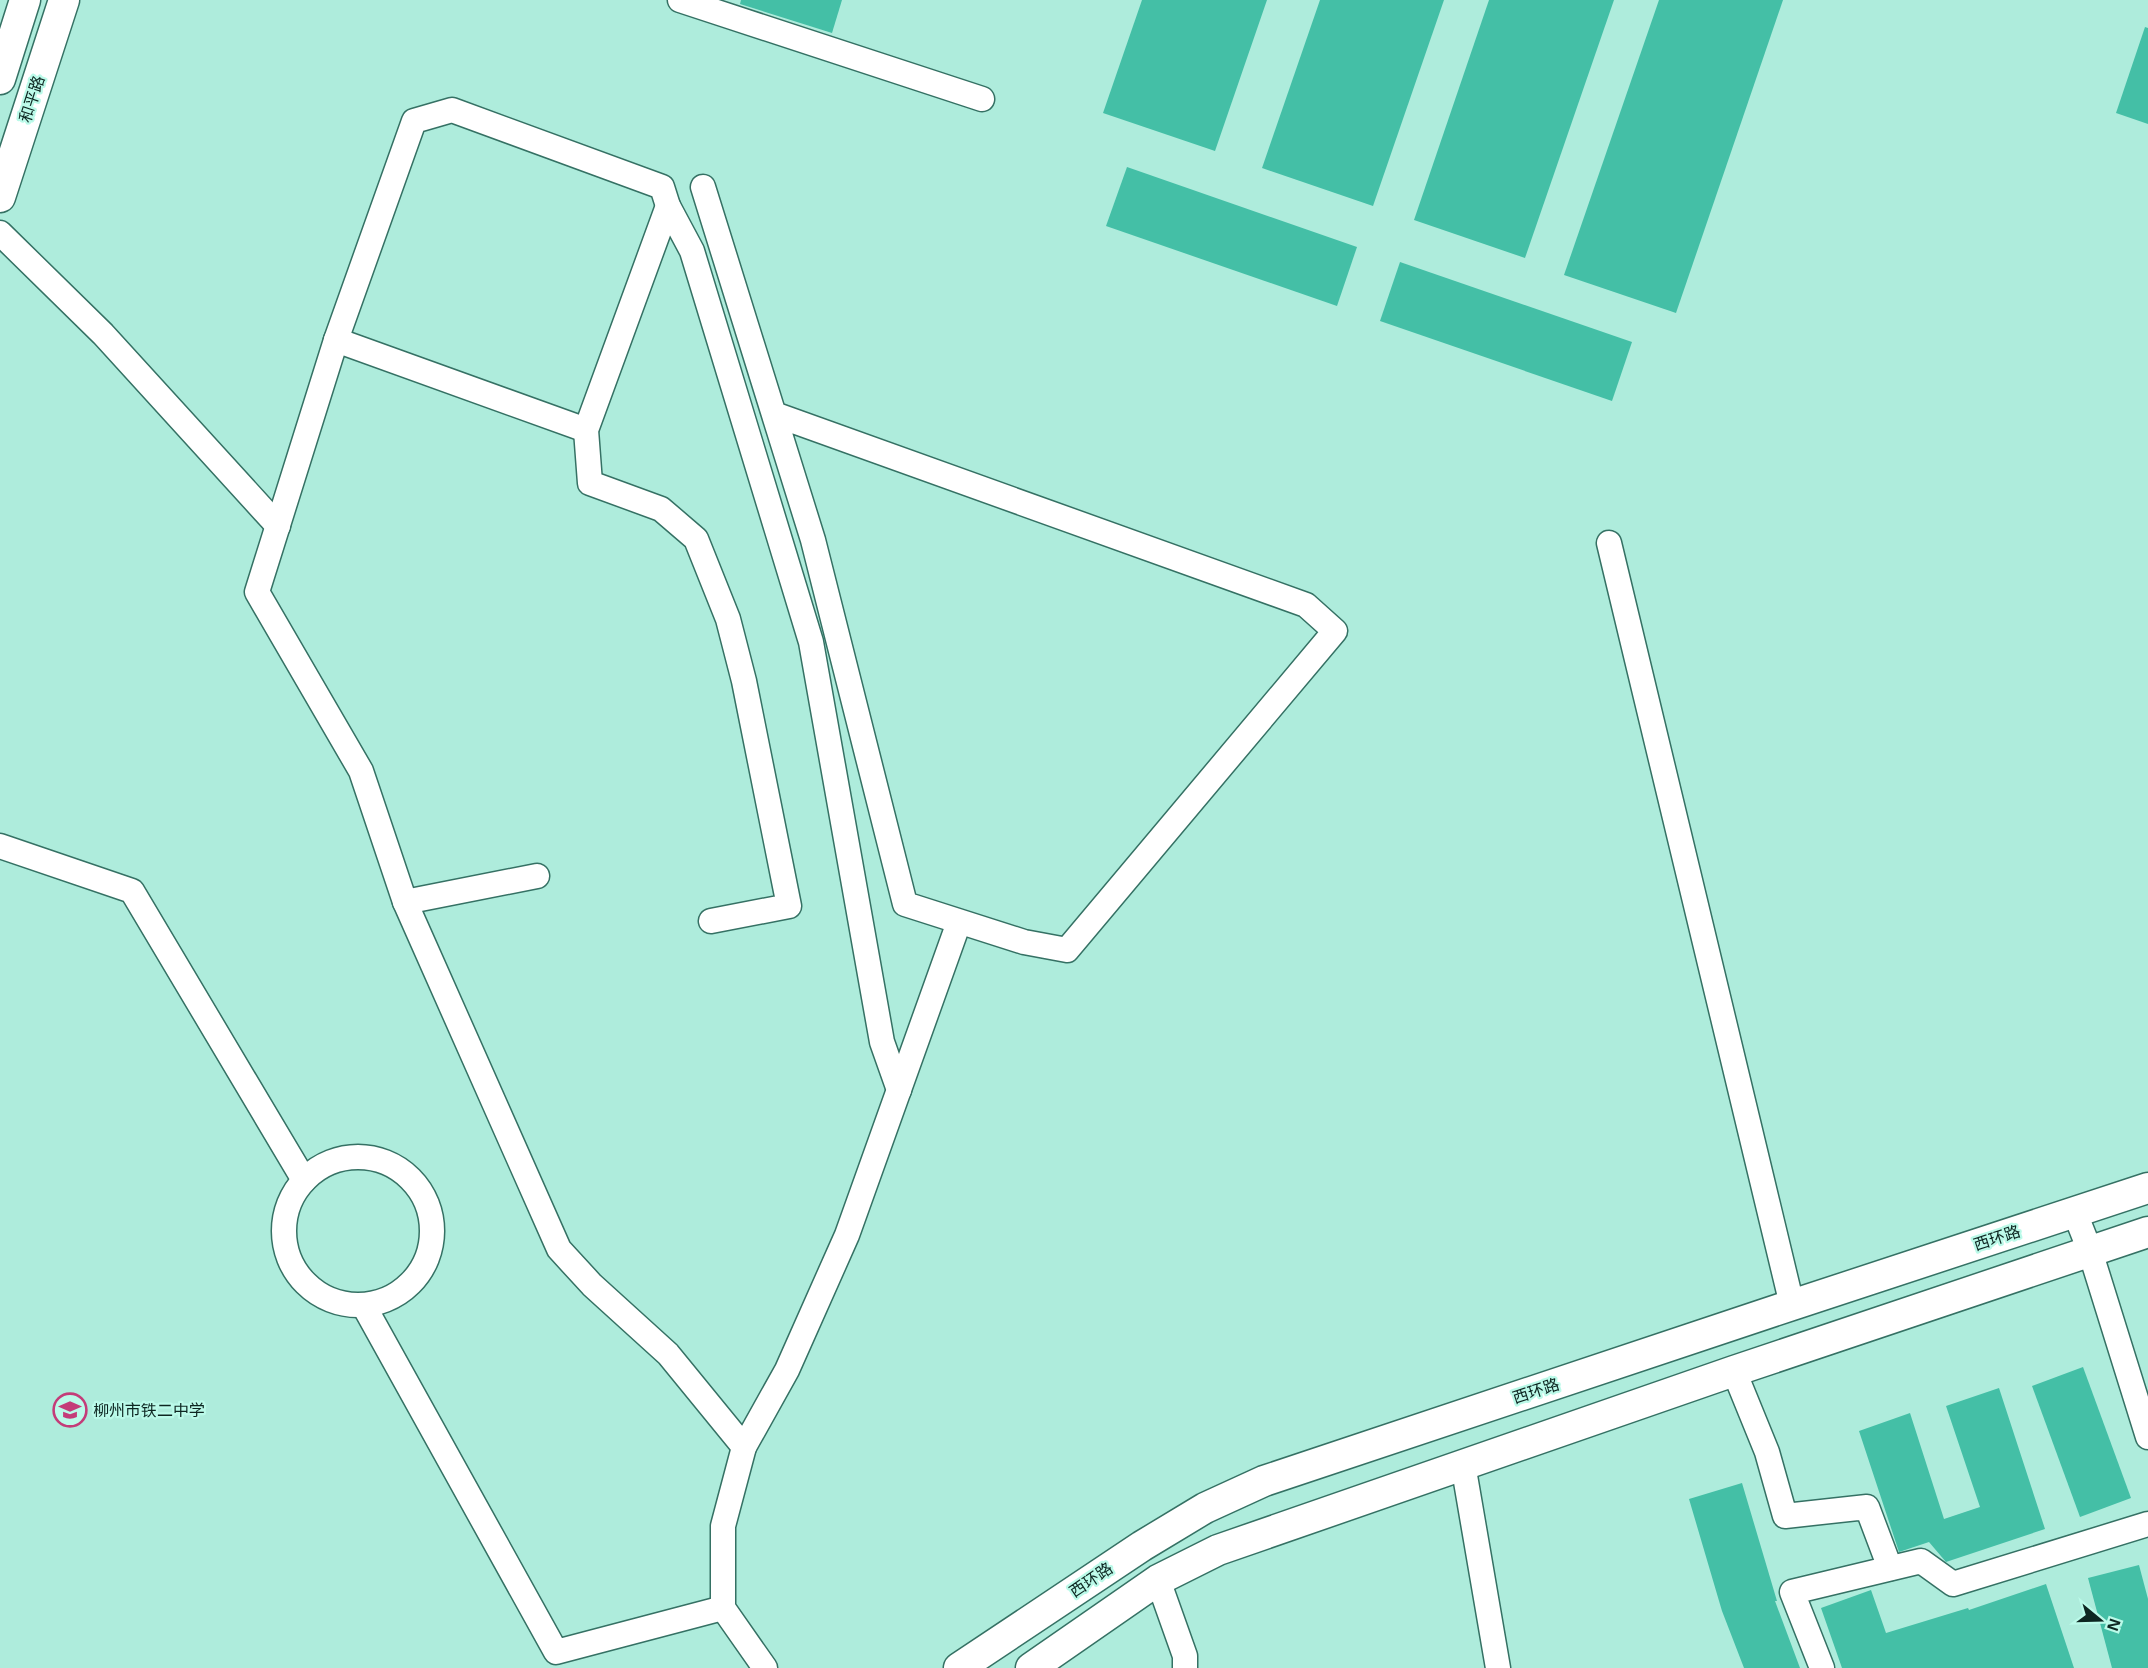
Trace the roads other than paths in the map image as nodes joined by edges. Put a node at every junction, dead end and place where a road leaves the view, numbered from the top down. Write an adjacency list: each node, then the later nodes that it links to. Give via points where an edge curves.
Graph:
1 (26, 0): 4 (main road)
2 (64, 0): 7 (main road, 和平路)
3 (680, 0): 5 (street)
4 (0, 79)
5 (982, 99)
6 (703, 187): 11 (street)
7 (0, 197)
8 (668, 206): 10 (street, via 662,187 452,110 414,121); 12 (street); 20 (street, via 692,251 811,642 882,1042)
9 (0, 232): 13 (street, via 103,334)
10 (336, 340): 12 (street); 13 (street)
11 (774, 414): 19 (street, via 813,540 905,904); 19 (street, via 1306,605 1335,631 1067,950)
12 (586, 430): 18 (street, via 590,483 661,509 696,539 728,619 744,681 789,906)
13 (278, 525): 17 (street, via 256,592 361,771)
14 (1610, 543): 26 (street)
15 (0, 846): 21 (street, via 132,891)
16 (537, 876): 17 (street)
17 (405, 902): 30 (street, via 559,1250 668,1354)
18 (711, 921)
19 (958, 922): 20 (street)
20 (899, 1090): 30 (street, via 847,1236 787,1370)
21 (304, 1180): 27 (street, via 290,1201 284,1226 286,1252 298,1275 316,1293 339,1304); 27 (street, via 325,1165 347,1158 370,1158 393,1165 411,1179 425,1198 432,1220 432,1244 424,1266 410,1285 389,1299)
22 (2148, 1188): 23 (main road, 西环路)
23 (2075, 1213): 25 (street); 26 (main road, 西环路)
24 (2148, 1232): 25 (main road)
25 (2090, 1251): 28 (main road); 29 (street)
26 (1792, 1305): 37 (main road, 西环路, via 1264,1481 1205,1508 1142,1546)
27 (364, 1306): 35 (street, via 556,1652)
28 (1734, 1371): 31 (main road); 33 (street, via 1767,1452 1785,1516 1868,1507)
29 (2148, 1437)
30 (744, 1447): 35 (street, via 723,1526)
31 (1463, 1464): 34 (main road, via 1218,1550); 40 (street)
32 (2148, 1524): 33 (street, via 1953,1584 1921,1561)
33 (1890, 1568): 41 (street, via 1792,1592)
34 (1158, 1580): 38 (main road); 39 (street, via 1185,1656)
35 (723, 1608): 36 (street)
36 (765, 1668)
37 (959, 1668)
38 (1030, 1668)
39 (1185, 1668)
40 (1498, 1668)
41 (1822, 1668)

